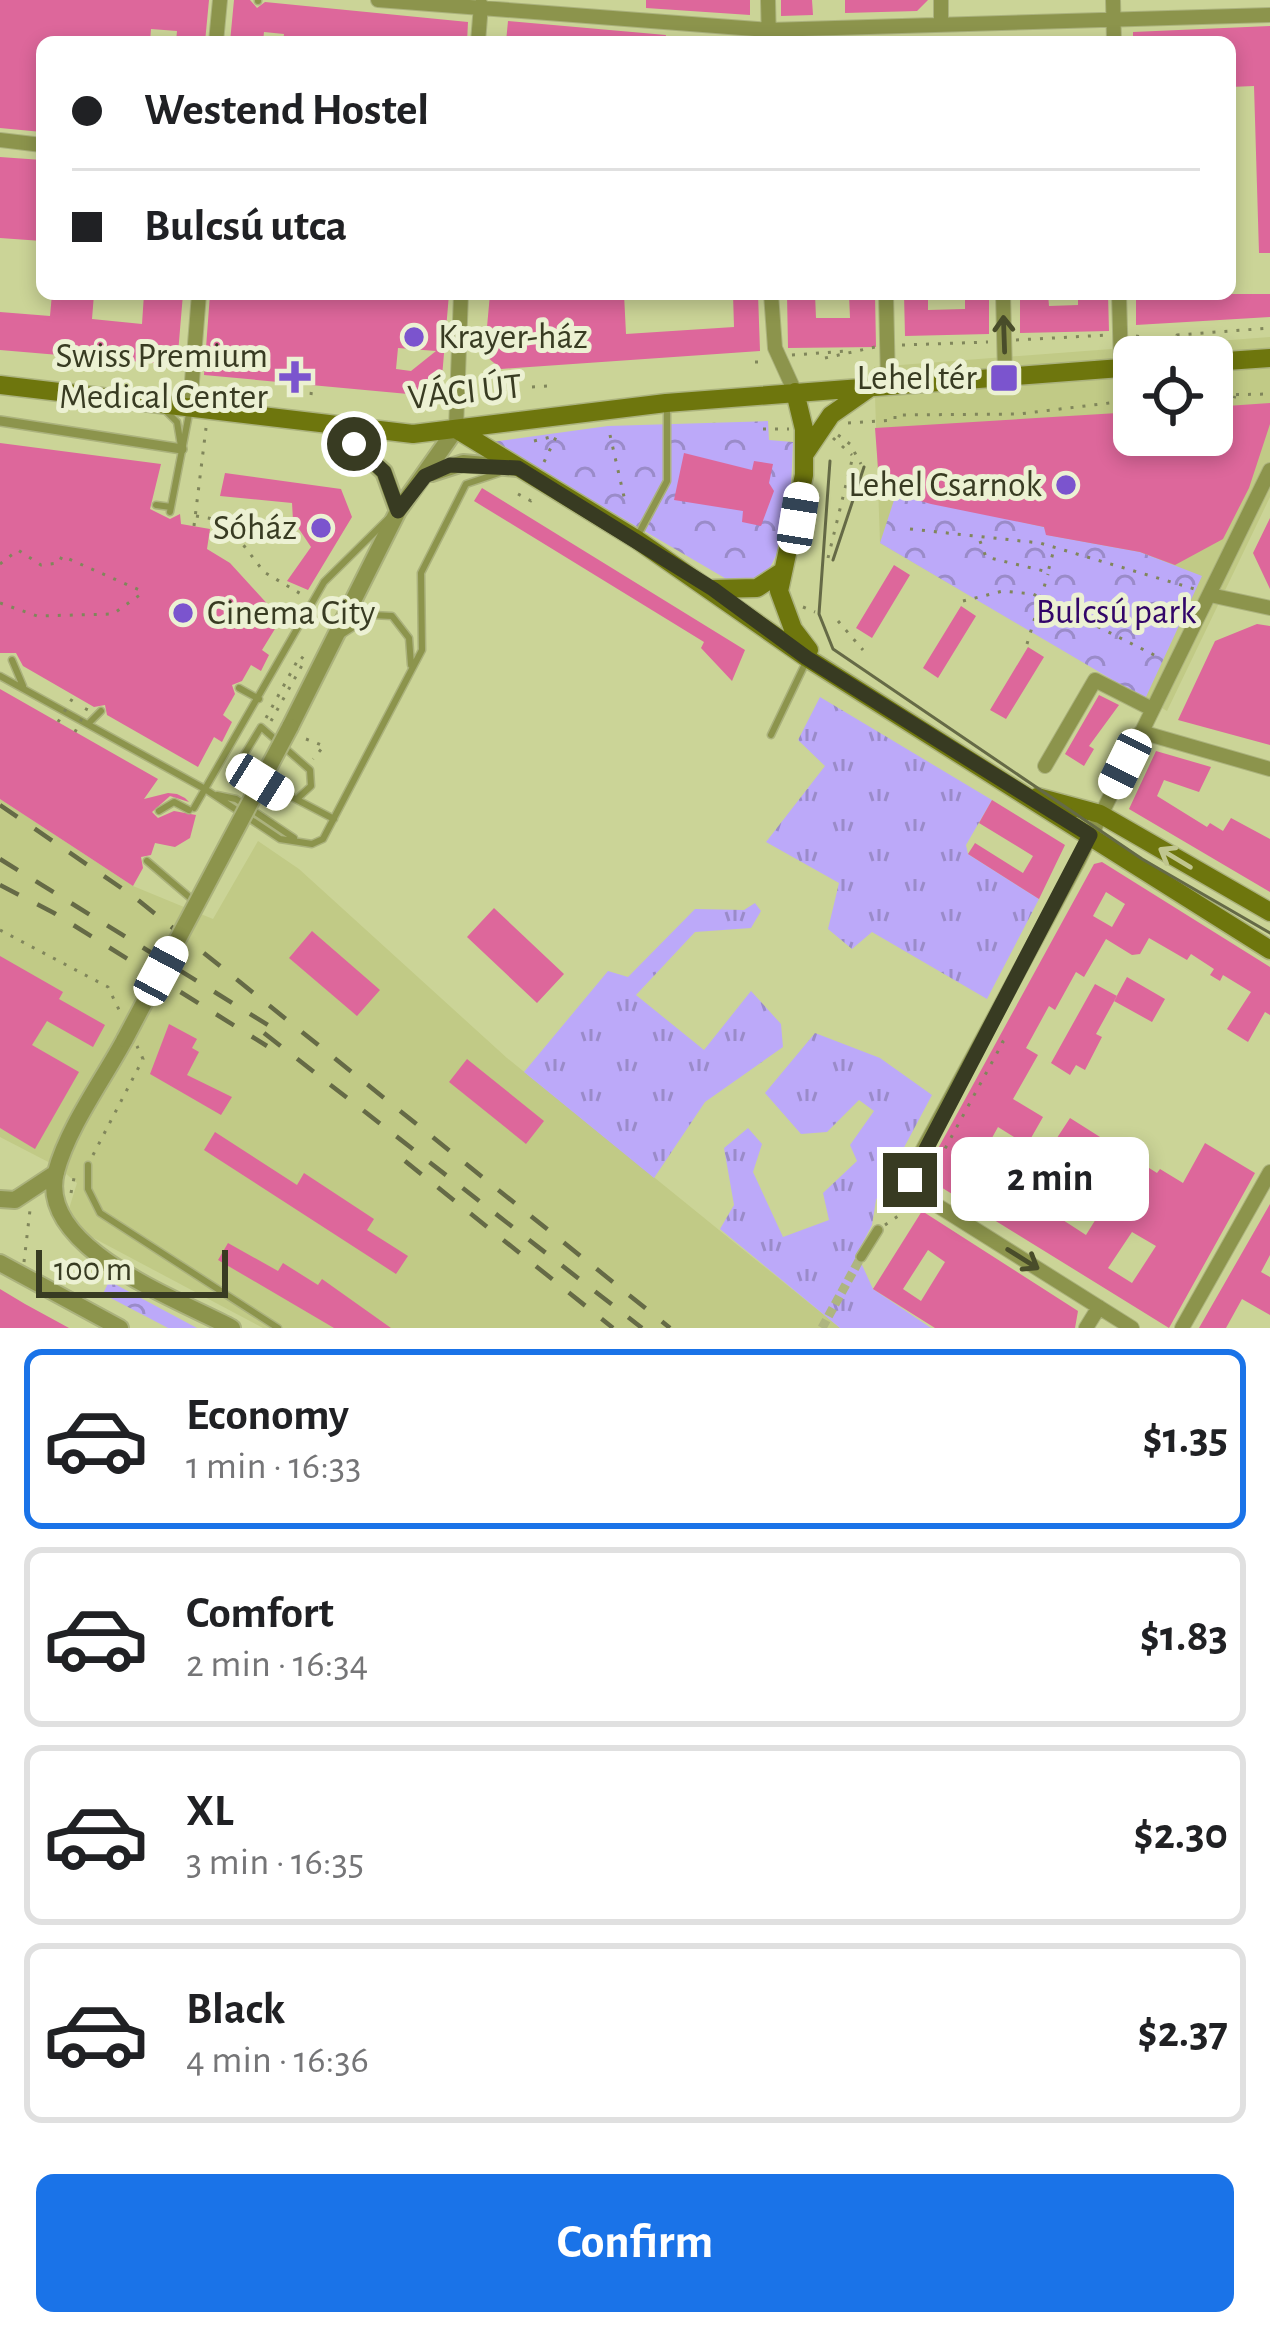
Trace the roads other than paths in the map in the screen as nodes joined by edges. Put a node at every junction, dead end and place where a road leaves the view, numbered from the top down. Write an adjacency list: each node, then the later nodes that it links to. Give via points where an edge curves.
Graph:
1 (220, 0): 12 (street)
2 (378, 0): 6 (street)
3 (768, 0): 14 (street)
4 (941, 0): 10 (street)
5 (1113, 0): 8 (street)
6 (482, 4): 13 (street); 14 (street)
7 (1270, 15): 8 (street)
8 (1113, 19): 9 (street); 16 (street)
9 (996, 23): 10 (street); 15 (street)
10 (941, 25): 11 (street)
11 (886, 34): 14 (street)
12 (217, 36)
13 (479, 36)
14 (769, 36)
15 (996, 36)
16 (1114, 36)
17 (0, 140): 18 (street)
18 (36, 144)
19 (199, 300): 35 (street)
20 (461, 300): 38 (street)
21 (771, 300): 32 (street, via 776,359)
22 (886, 300): 30 (street)
23 (1003, 300): 29 (street, one-way to 23)
24 (1119, 300): 25 (street)
25 (1120, 336)
26 (1270, 358): 27 (main road)
27 (1233, 361)
28 (1113, 367): 29 (main road, VÁCI ÚT)
29 (1005, 374): 30 (main road, VÁCI ÚT)
30 (881, 384): 32 (main road, VÁCI ÚT); 40 (main road, via 831,415)
31 (0, 385): 33 (main road, VÁCI ÚT)
32 (795, 392): 34 (main road, VÁCI ÚT); 40 (main road)
33 (157, 403): 35 (main road, VÁCI ÚT); 39 (lane, via 177,422)
34 (667, 403): 38 (main road, VÁCI ÚT); 46 (lane, via 668,481)
35 (200, 407): 37 (main road, VÁCI ÚT); 39 (lane)
36 (0, 422): 39 (street)
37 (331, 424): 38 (main road, VÁCI ÚT, via 405,434); 45 (street, via 384,472)
38 (456, 429): 42 (main road); 43 (street)
39 (182, 449): 44 (lane, via 171,509)
40 (813, 451): 47 (main road)
41 (1270, 470): 49 (street)
42 (525, 472): 43 (street, via 463,463); 46 (main road); 54 (lane, via 466,484 422,573 424,637)
43 (425, 476): 45 (street)
44 (155, 505)
45 (398, 511): 51 (street); 59 (lane, via 324,582)
46 (636, 538): 48 (main road)
47 (780, 573): 48 (main road, via 758,588); 55 (main road, via 793,629)
48 (713, 589): 52 (main road)
49 (1210, 595): 50 (street); 61 (street)
50 (1270, 608)
51 (333, 640): 54 (lane, via 372,615 392,616 409,638); 77 (street, bridge)
52 (807, 658): 55 (main road); 64 (lane)
53 (12, 660): 58 (lane)
54 (410, 668): 74 (lane)
55 (830, 673): 69 (main road)
56 (0, 676): 58 (lane)
57 (239, 688): 59 (lane)
58 (24, 689): 62 (lane)
59 (259, 699): 67 (lane)
60 (95, 707): 62 (lane)
61 (1152, 710): 63 (street); 65 (street, via 1095,680)
62 (88, 724): 67 (lane)
63 (1141, 732): 66 (street, via 1203,757); 73 (street)
64 (771, 735)
65 (1045, 766)
66 (1270, 769)
67 (209, 792): 72 (lane, via 192,809 174,802); 74 (lane, via 236,799 299,842 323,839)
68 (308, 792): 70 (lane); 70 (lane, via 314,778 305,760 264,728 236,767); 71 (lane)
69 (1033, 796): 73 (main road); 75 (main road)
70 (299, 797): 71 (lane)
71 (318, 808): 74 (lane)
72 (160, 811)
73 (1100, 814): 75 (street); 78 (main road, one-way to 73)
74 (334, 819)
75 (1090, 835): 79 (main road); 87 (street, one-way to 87, via 910,1180 923,1197)
76 (147, 861): 77 (lane)
77 (197, 903): 81 (street, bridge)
78 (1270, 912)
79 (1270, 950)
80 (88, 1166): 90 (lane, via 100,1213)
81 (63, 1171): 83 (street, via 15,1200); 89 (street, via 59,1214 80,1244)
82 (1270, 1172): 93 (street, via 1200,1311)
83 (0, 1198)
84 (878, 1229): 85 (street)
85 (861, 1257)
86 (0, 1263): 88 (street)
87 (1104, 1300): 91 (street); 92 (street)
88 (120, 1328)
89 (232, 1328)
90 (278, 1328)
91 (1086, 1328)
92 (1132, 1328)
93 (1181, 1328)

